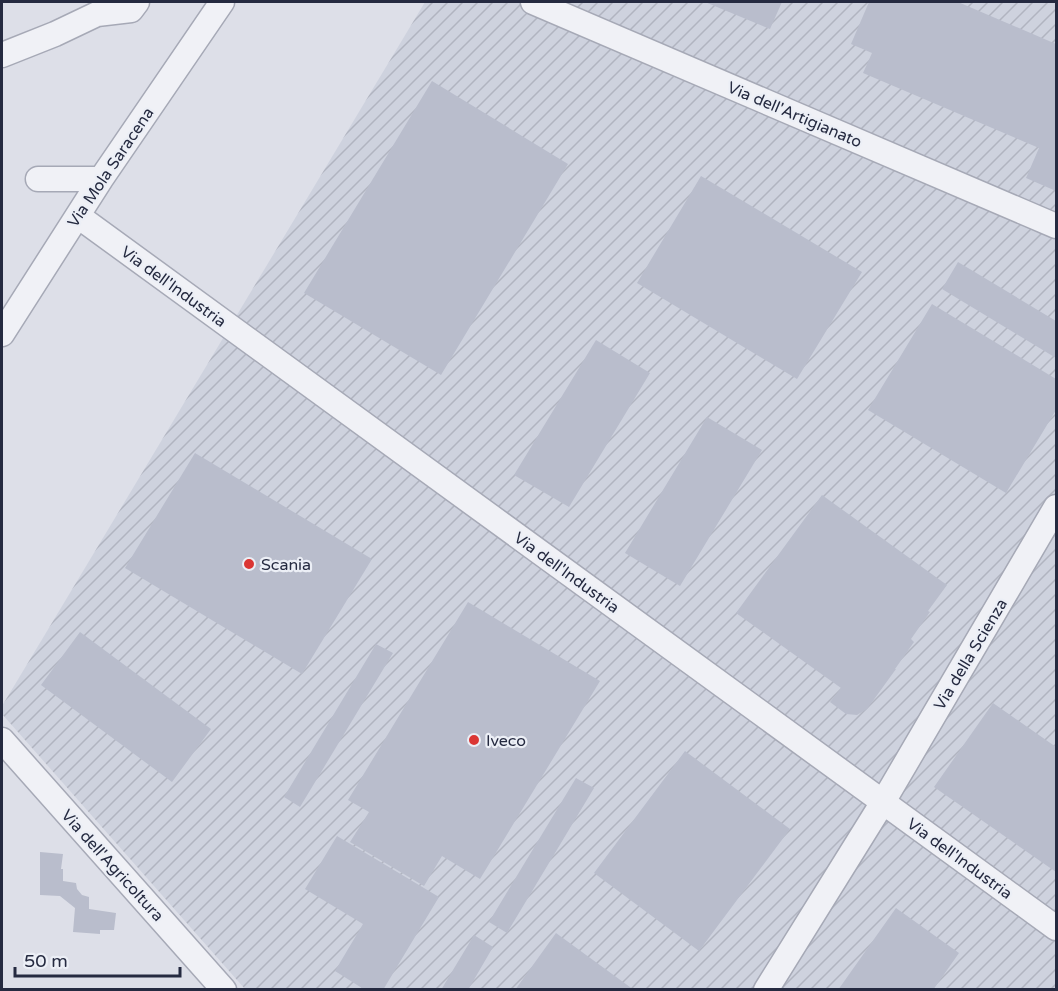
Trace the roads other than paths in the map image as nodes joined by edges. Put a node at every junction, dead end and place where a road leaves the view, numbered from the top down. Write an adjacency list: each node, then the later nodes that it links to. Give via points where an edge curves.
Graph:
1 (137, 2): 4 (street, via 131,10 97,14)
2 (222, 2): 6 (street, Via Mola Saracena)
3 (533, 2): 8 (street, Via dell'Artigianato)
4 (2, 56)
5 (38, 179): 6 (street)
6 (101, 179): 7 (street, Via Mola Saracena)
7 (78, 216): 9 (street, Via Mola Saracena); 12 (street, Via dell'Industria)
8 (1056, 226)
9 (2, 334)
10 (1056, 507): 12 (street, Via della Scienza)
11 (2, 740): 14 (street, Via dell'Agricoltura)
12 (883, 802): 13 (street, Via dell'Industria); 15 (street, Via della Scienza)
13 (1056, 928)
14 (224, 990)
15 (766, 990)

